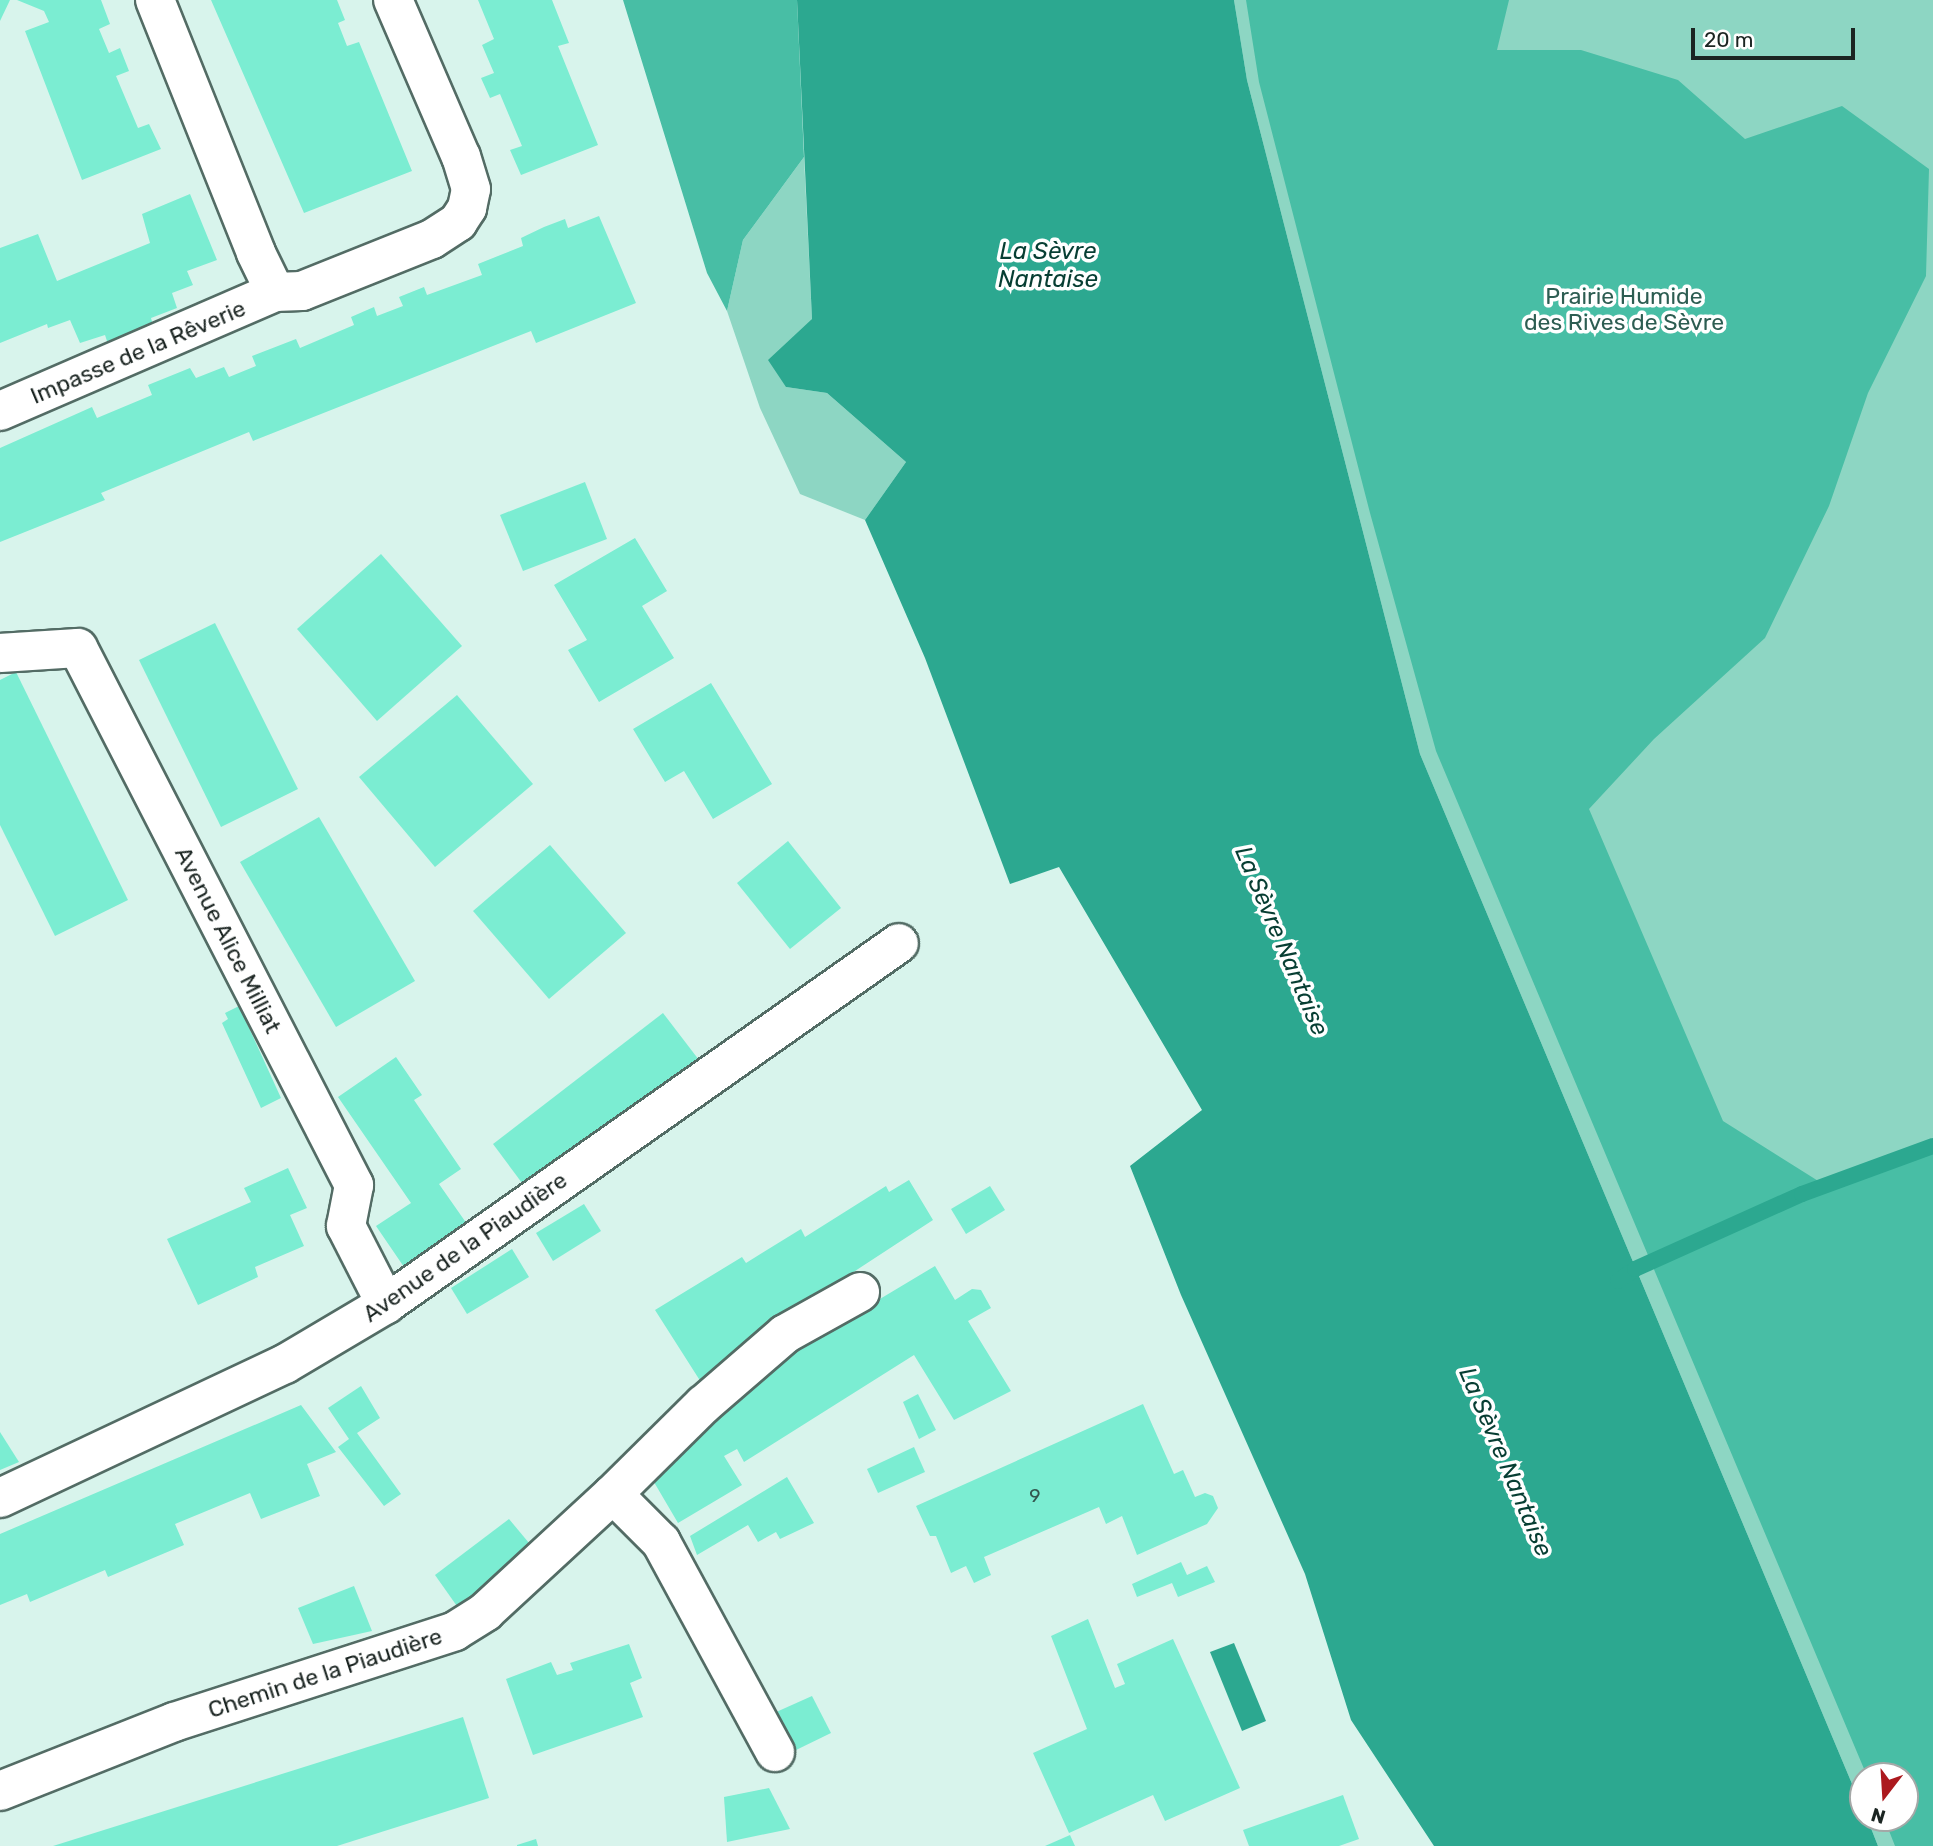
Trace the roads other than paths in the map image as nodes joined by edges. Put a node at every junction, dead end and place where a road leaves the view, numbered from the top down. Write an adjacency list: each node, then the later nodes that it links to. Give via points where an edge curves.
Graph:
1 (155, 0): 3 (street)
2 (393, 0): 3 (street, Impasse de la Rêverie, via 461,158 471,189 467,208 458,222 432,239 302,291)
3 (275, 292): 4 (street, Impasse de la Rêverie)
4 (0, 411)
5 (0, 653): 8 (street, Avenue Alice Milliat, via 78,648 354,1185 346,1226)
6 (899, 943): 8 (street, Avenue de la Piaudière)
7 (860, 1292): 9 (street, Chemin de la Piaudière, via 785,1334 703,1405)
8 (386, 1304): 10 (street, Avenue de la Piaudière, via 285,1364)
9 (613, 1494): 11 (street, via 661,1542); 12 (street, Chemin de la Piaudière, via 485,1612 455,1631 174,1722)
10 (0, 1498)
11 (775, 1752)
12 (0, 1791)

